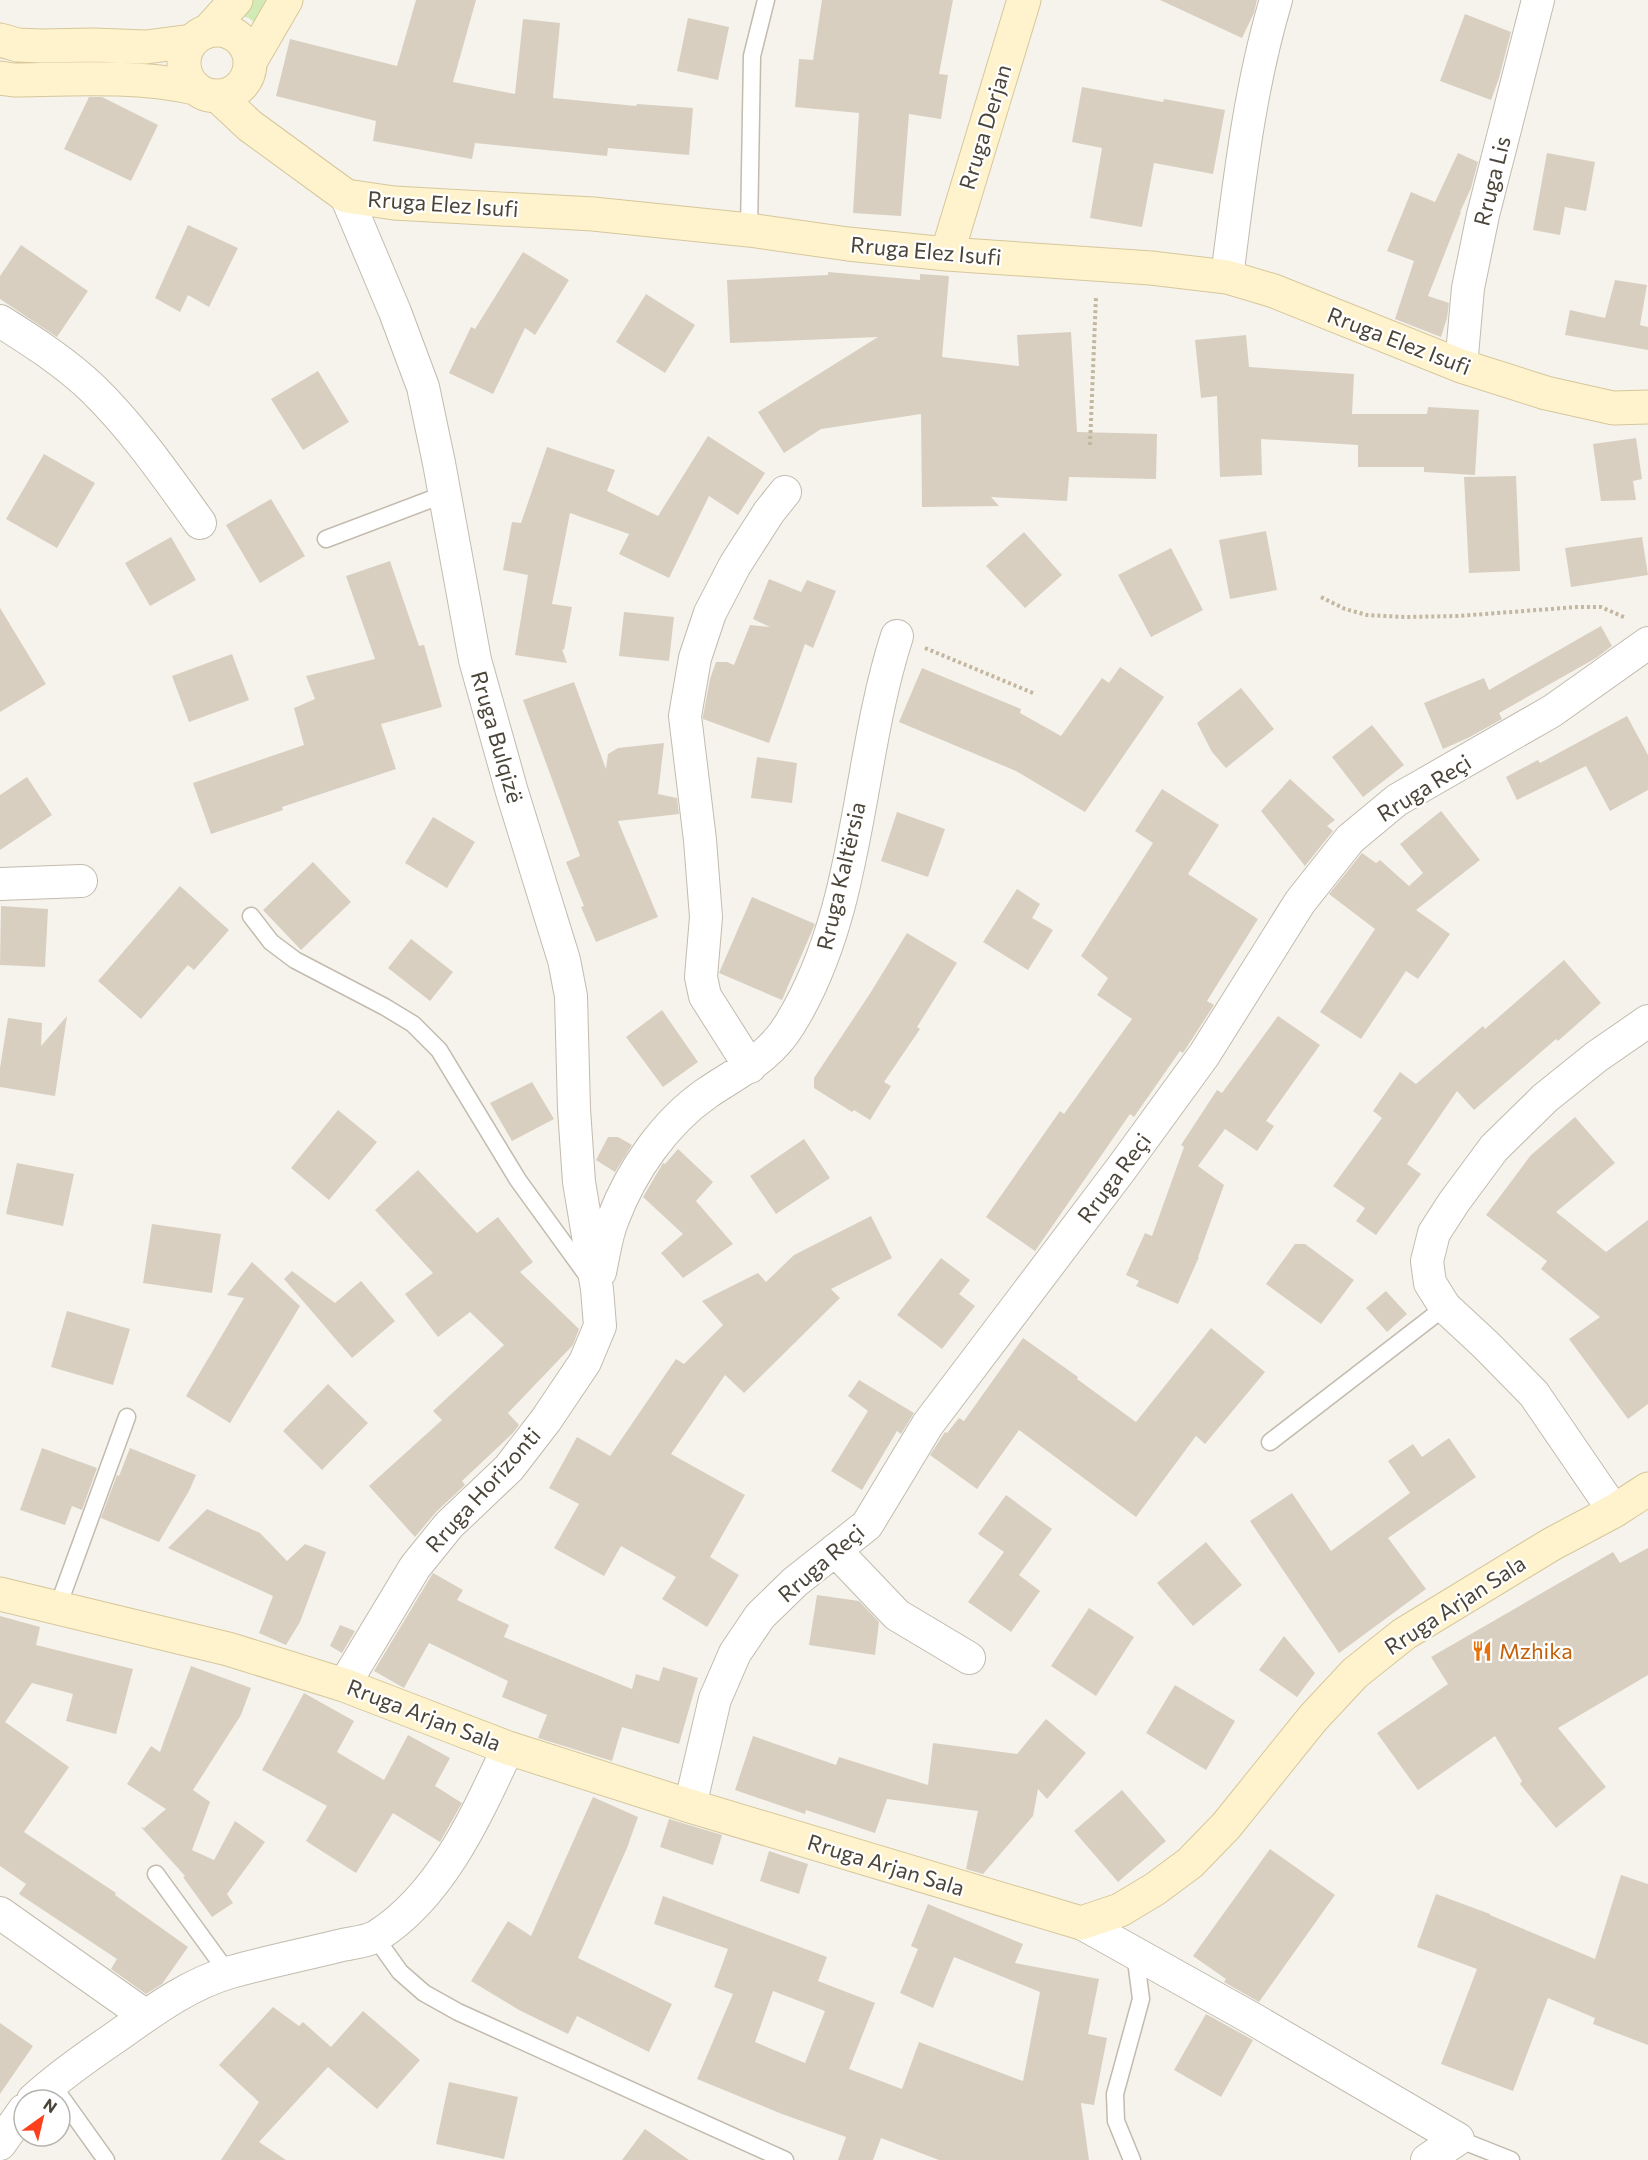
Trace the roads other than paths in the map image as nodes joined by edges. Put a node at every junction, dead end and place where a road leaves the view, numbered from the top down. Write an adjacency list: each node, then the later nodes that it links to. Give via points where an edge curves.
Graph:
1 (236, 0): 7 (street)
2 (286, 0): 9 (street)
3 (766, 0): 13 (lane, via 752,56)
4 (1024, 0): 14 (street, Rruga Derjan)
5 (1276, 0): 15 (street, via 1245,132)
6 (1538, 0): 17 (street, Rruga Lis, via 1483,215 1468,288)
7 (200, 36): 8 (street, via 146,47 18,45); 9 (street, via 218,30 236,37 248,52); 11 (street, via 186,50 184,70 188,80)
8 (0, 40)
9 (250, 62): 11 (street, via 249,72 238,89 229,94)
10 (0, 78): 11 (street, via 162,81)
11 (207, 92): 12 (street, Rruga Elez Isufi)
12 (346, 196): 13 (street, Rruga Elez Isufi); 20 (street, Rruga Bulqizë, via 423,387)
13 (749, 230): 14 (street, Rruga Elez Isufi)
14 (947, 254): 15 (street, Rruga Elez Isufi)
15 (1227, 277): 17 (street, Rruga Elez Isufi, via 1274,291)
16 (0, 321): 21 (street, via 30,339 93,389 153,456)
17 (1461, 366): 18 (street, Rruga Elez Isufi, via 1546,393 1613,408)
18 (1648, 407)
19 (785, 492): 29 (street, via 735,565 710,613 695,658 685,716 706,916 701,977 705,996)
20 (445, 494): 22 (lane); 30 (street, Rruga Bulqizë, via 475,660 564,960 571,996 579,1182)
21 (200, 523)
22 (326, 539)
23 (1641, 632): 36 (street, Rruga Reçi, via 1552,711 1397,800 1350,839 1300,902 1197,1065 928,1424 867,1525)
24 (897, 636): 29 (street, Rruga Kaltërsia, via 837,915 817,974 790,1025 770,1051)
25 (81, 881): 26 (street)
26 (0, 884)
27 (251, 916): 30 (lane, via 272,942 295,960 385,1007 412,1024 439,1050 518,1180)
28 (1648, 1021): 31 (street, via 1545,1098 1494,1148 1454,1202 1434,1233 1426,1261 1430,1283)
29 (750, 1067): 30 (street, Rruga Kaltërsia, via 706,1094 679,1116 654,1145 612,1220)
30 (597, 1289): 40 (street, Rruga Horizonti, via 600,1326 585,1362 509,1468 449,1525 415,1567)
31 (1445, 1307): 33 (lane); 35 (street, via 1534,1394)
32 (127, 1417): 38 (lane)
33 (1270, 1442)
34 (1648, 1489): 35 (street, Rruga Arjan Sala)
35 (1614, 1512): 45 (street, Rruga Arjan Sala, via 1552,1544 1404,1634 1355,1673 1190,1863 1120,1910)
36 (834, 1550): 39 (street, via 897,1615); 42 (street, Rruga Reçi, via 760,1616 735,1653 715,1699)
37 (0, 1594): 38 (street, Rruga Arjan Sala)
38 (57, 1609): 40 (street, Rruga Arjan Sala, via 228,1649)
39 (969, 1658)
40 (345, 1684): 41 (street, Rruga Arjan Sala)
41 (508, 1748): 42 (street, Rruga Arjan Sala); 46 (street, via 443,1872 408,1912)
42 (690, 1806): 45 (street, Rruga Arjan Sala)
43 (156, 1874): 48 (lane)
44 (0, 1913): 49 (street)
45 (1082, 1923): 47 (street)
46 (375, 1937): 48 (street); 54 (lane, via 408,1979 458,2012)
47 (1135, 1953): 52 (street); 55 (lane, via 1141,1999 1115,2094 1116,2121)
48 (228, 1973): 49 (street, via 183,1993)
49 (146, 2016): 50 (street)
50 (47, 2088)
51 (72, 2124): 53 (lane)
52 (1458, 2139): 56 (street); 57 (lane)
53 (106, 2160)
54 (785, 2160)
55 (1132, 2160)
56 (1426, 2160)
57 (1511, 2160)

